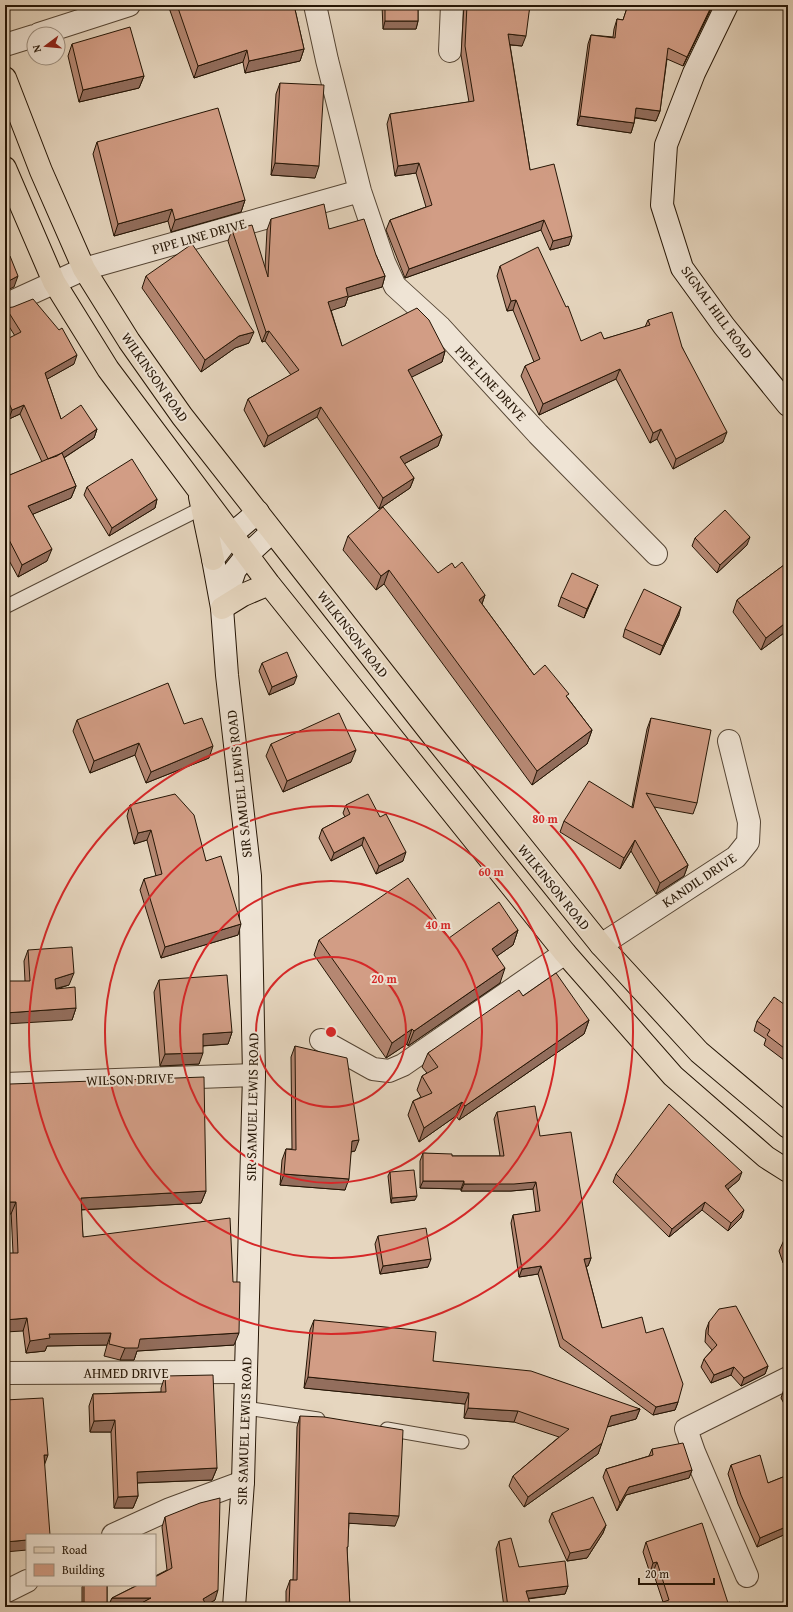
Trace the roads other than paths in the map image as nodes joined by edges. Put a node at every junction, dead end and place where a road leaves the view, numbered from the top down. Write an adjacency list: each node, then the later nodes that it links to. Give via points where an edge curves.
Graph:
1 (129, 5): 5 (street)
2 (315, 5): 11 (street, PIPE LINE DRIVE)
3 (452, 5): 8 (street)
4 (727, 5): 15 (street, SIGNAL HILL ROAD, via 694,73 666,145 662,205 682,268 724,326)
5 (64, 26)
6 (26, 38): 7 (street)
7 (5, 45)
8 (450, 51)
9 (5, 78): 12 (main road, WILKINSON ROAD, via 41,171)
10 (5, 168): 13 (main road)
11 (360, 191): 12 (street, PIPE LINE DRIVE); 20 (street, PIPE LINE DRIVE, via 384,262 395,286 440,327 538,434)
12 (84, 269): 13 (street, PIPE LINE DRIVE); 17 (main road, WILKINSON ROAD, via 129,341 182,416)
13 (54, 282): 14 (street); 16 (main road, via 108,369)
14 (5, 304)
15 (788, 405)
16 (200, 499): 19 (main road); 22 (main road); 24 (lane)
17 (258, 512): 18 (main road, WILKINSON ROAD); 19 (street)
18 (272, 532): 21 (street, SIR SAMUEL LEWIS ROAD); 27 (main road, WILKINSON ROAD)
19 (232, 534): 21 (main road); 22 (street)
20 (656, 554)
21 (247, 555): 23 (main road); 25 (street, SIR SAMUEL LEWIS ROAD, via 234,570)
22 (213, 559): 25 (street, SIR SAMUEL LEWIS ROAD)
23 (269, 584): 25 (main road, via 243,595); 28 (main road)
24 (5, 607)
25 (222, 608): 30 (street, SIR SAMUEL LEWIS ROAD, via 250,876)
26 (728, 741): 27 (street, KANDIL DRIVE, via 749,822 748,842 736,857)
27 (601, 945): 32 (main road, WILKINSON ROAD, via 699,1052)
28 (565, 953): 29 (street, via 403,1065 389,1070 373,1070); 33 (main road, via 672,1076 766,1157)
29 (321, 1040)
30 (254, 1075): 31 (street, WILSON DRIVE); 34 (street, SIR SAMUEL LEWIS ROAD)
31 (5, 1084)
32 (788, 1127)
33 (788, 1171)
34 (246, 1372): 35 (street, AHMED DRIVE); 37 (street, SIR SAMUEL LEWIS ROAD)
35 (5, 1373)
36 (788, 1378): 43 (street, via 686,1428)
37 (246, 1408): 38 (lane); 41 (street, SIR SAMUEL LEWIS ROAD)
38 (330, 1421)
39 (376, 1427): 40 (lane)
40 (462, 1442)
41 (244, 1482): 42 (street, via 170,1509); 46 (street, SIR SAMUEL LEWIS ROAD)
42 (115, 1534)
43 (747, 1576)
44 (26, 1582): 45 (street)
45 (5, 1592)
46 (234, 1607)

